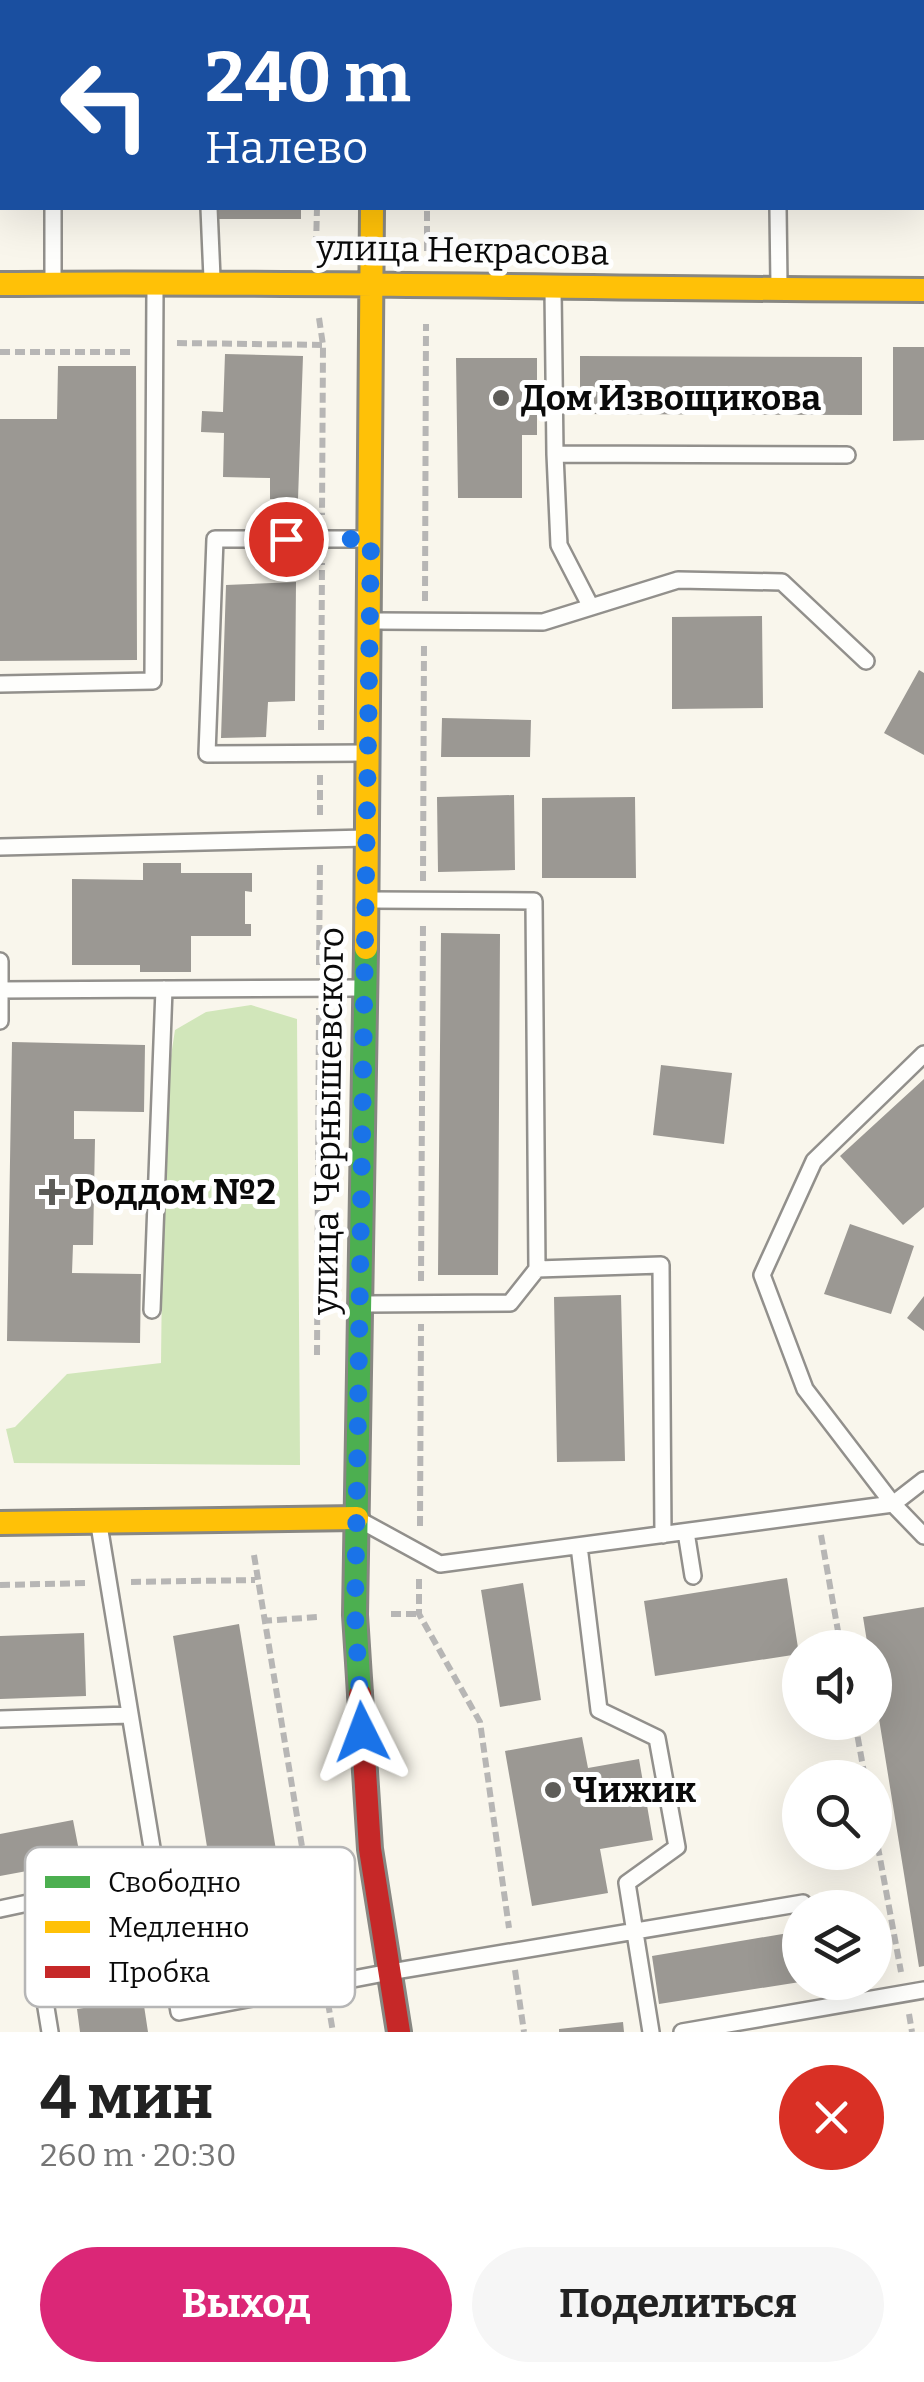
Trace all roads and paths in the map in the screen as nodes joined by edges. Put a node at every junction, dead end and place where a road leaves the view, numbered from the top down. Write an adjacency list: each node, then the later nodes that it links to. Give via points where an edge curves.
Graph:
1 (53, 210): 8 (lane)
2 (209, 210): 7 (lane)
3 (372, 210): 10 (main road, улица Чернышевского)
4 (428, 210): 11 (path)
5 (778, 210): 13 (lane)
6 (155, 282): 7 (main road, улица Некрасова); 8 (main road, улица Некрасова); 15 (lane)
7 (212, 282): 10 (main road, улица Некрасова)
8 (53, 283): 9 (main road, улица Некрасова)
9 (0, 284)
10 (372, 284): 11 (main road, улица Некрасова); 16 (main road, улица Чернышевского)
11 (426, 288): 12 (main road, улица Некрасова); 17 (path)
12 (553, 289): 13 (main road, улица Некрасова); 19 (lane)
13 (779, 290): 14 (main road, улица Некрасова)
14 (924, 290)
15 (154, 343): 16 (path); 18 (path, via 137,352); 26 (lane, via 153,681)
16 (372, 346): 17 (path); 21 (main road, улица Чернышевского)
17 (426, 346): 24 (path)
18 (0, 352)
19 (554, 454): 20 (lane); 22 (lane, via 559,545)
20 (847, 454)
21 (371, 539): 23 (main road, улица Чернышевского); 27 (lane, via 215,539 207,754)
22 (591, 607): 24 (lane, via 543,622); 25 (lane, via 678,580 782,582)
23 (371, 622): 24 (lane); 27 (main road, улица Чернышевского)
24 (424, 622): 31 (path)
25 (866, 661)
26 (0, 684)
27 (369, 752): 28 (main road, улица Чернышевского)
28 (368, 838): 29 (lane); 30 (main road, улица Чернышевского)
29 (0, 847)
30 (366, 900): 31 (lane); 33 (main road, улица Чернышевского)
31 (423, 900): 38 (lane, via 534,901); 40 (path)
32 (0, 961): 35 (lane)
33 (365, 988): 34 (lane); 39 (main road, улица Чернышевского)
34 (164, 989): 35 (lane); 41 (lane)
35 (0, 990): 36 (lane)
36 (0, 1021)
37 (924, 1054): 43 (lane, via 814,1161 762,1275 804,1389)
38 (538, 1269): 40 (lane, via 510,1304); 50 (lane, via 661,1265)
39 (360, 1304): 40 (lane); 46 (main road, улица Чернышевского)
40 (421, 1304): 53 (path)
41 (152, 1310)
42 (924, 1480): 43 (lane)
43 (893, 1504): 44 (lane); 51 (lane)
44 (817, 1514): 49 (lane); 55 (path)
45 (253, 1518): 46 (main road); 47 (main road); 59 (path, via 255,1580)
46 (357, 1518): 53 (lane); 66 (main road, улица Чернышевского, via 355,1614 370,1849)
47 (98, 1520): 48 (main road); 56 (lane)
48 (0, 1523)
49 (686, 1532): 50 (lane); 54 (lane)
50 (663, 1535): 52 (lane)
51 (924, 1536)
52 (580, 1546): 53 (lane, via 440,1564); 64 (lane, via 600,1710 658,1738 677,1847 627,1883)
53 (420, 1553): 65 (path, via 419,1614 480,1722)
54 (693, 1576)
55 (839, 1630)
56 (130, 1715): 57 (lane); 58 (lane)
57 (0, 1718)
58 (152, 1847)
59 (301, 1847)
60 (882, 1870): 69 (path)
61 (25, 1904): 63 (lane)
62 (782, 1907): 64 (lane)
63 (0, 1909)
64 (634, 1932): 65 (lane); 78 (lane)
65 (512, 1952): 66 (lane); 77 (path)
66 (390, 1972): 67 (lane); 76 (main road, улица Чернышевского)
67 (355, 1978)
68 (924, 1990): 69 (lane)
69 (905, 1993): 79 (lane); 80 (path)
70 (46, 2007): 74 (lane)
71 (179, 2007): 72 (lane)
72 (206, 2007)
73 (329, 2007): 75 (path)
74 (50, 2032)
75 (333, 2032)
76 (400, 2032)
77 (524, 2032)
78 (651, 2032)
79 (682, 2032)
80 (912, 2032)

